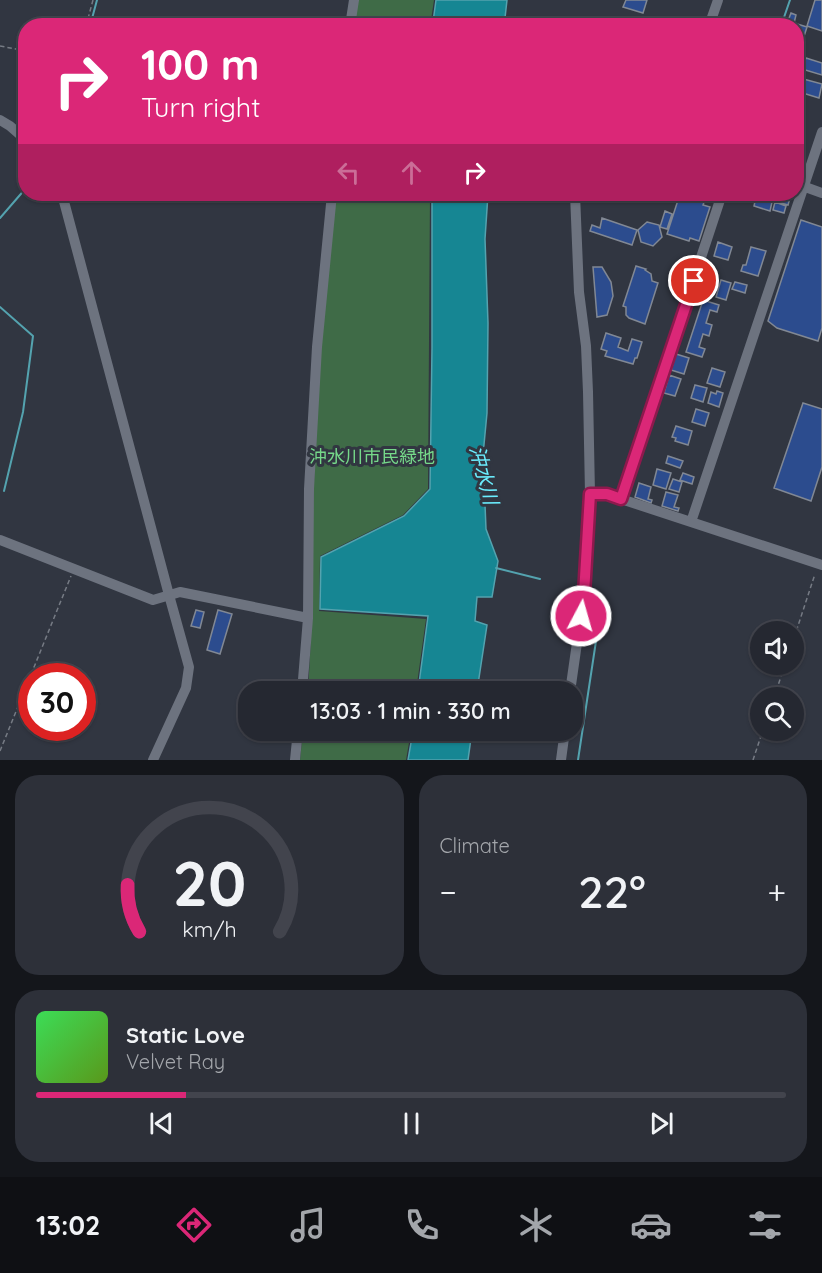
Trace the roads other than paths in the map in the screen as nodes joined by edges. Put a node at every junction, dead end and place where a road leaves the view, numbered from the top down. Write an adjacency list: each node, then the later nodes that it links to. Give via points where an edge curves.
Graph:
1 (354, 0): 3 (street)
2 (718, 0): 4 (street)
3 (351, 18)
4 (712, 18)
5 (0, 120): 7 (street)
6 (822, 132): 8 (street)
7 (18, 133)
8 (804, 175)
9 (804, 186): 10 (street)
10 (822, 193)
11 (64, 201): 22 (street)
12 (331, 201): 23 (street, via 313,414)
13 (575, 201): 16 (street, via 588,392)
14 (720, 201): 17 (street)
15 (795, 201): 18 (street)
16 (590, 494): 17 (street); 25 (street, via 584,594)
17 (621, 499): 18 (street)
18 (691, 522): 21 (street)
19 (0, 540): 22 (street, via 153,600)
20 (822, 552): 21 (street)
21 (820, 565)
22 (169, 595): 23 (street, via 180,592); 28 (street, via 187,656 189,677)
23 (308, 618): 24 (street)
24 (303, 681)
25 (572, 681)
26 (297, 741): 29 (street)
27 (564, 741): 30 (street)
28 (153, 760)
29 (295, 760)
30 (561, 760)

